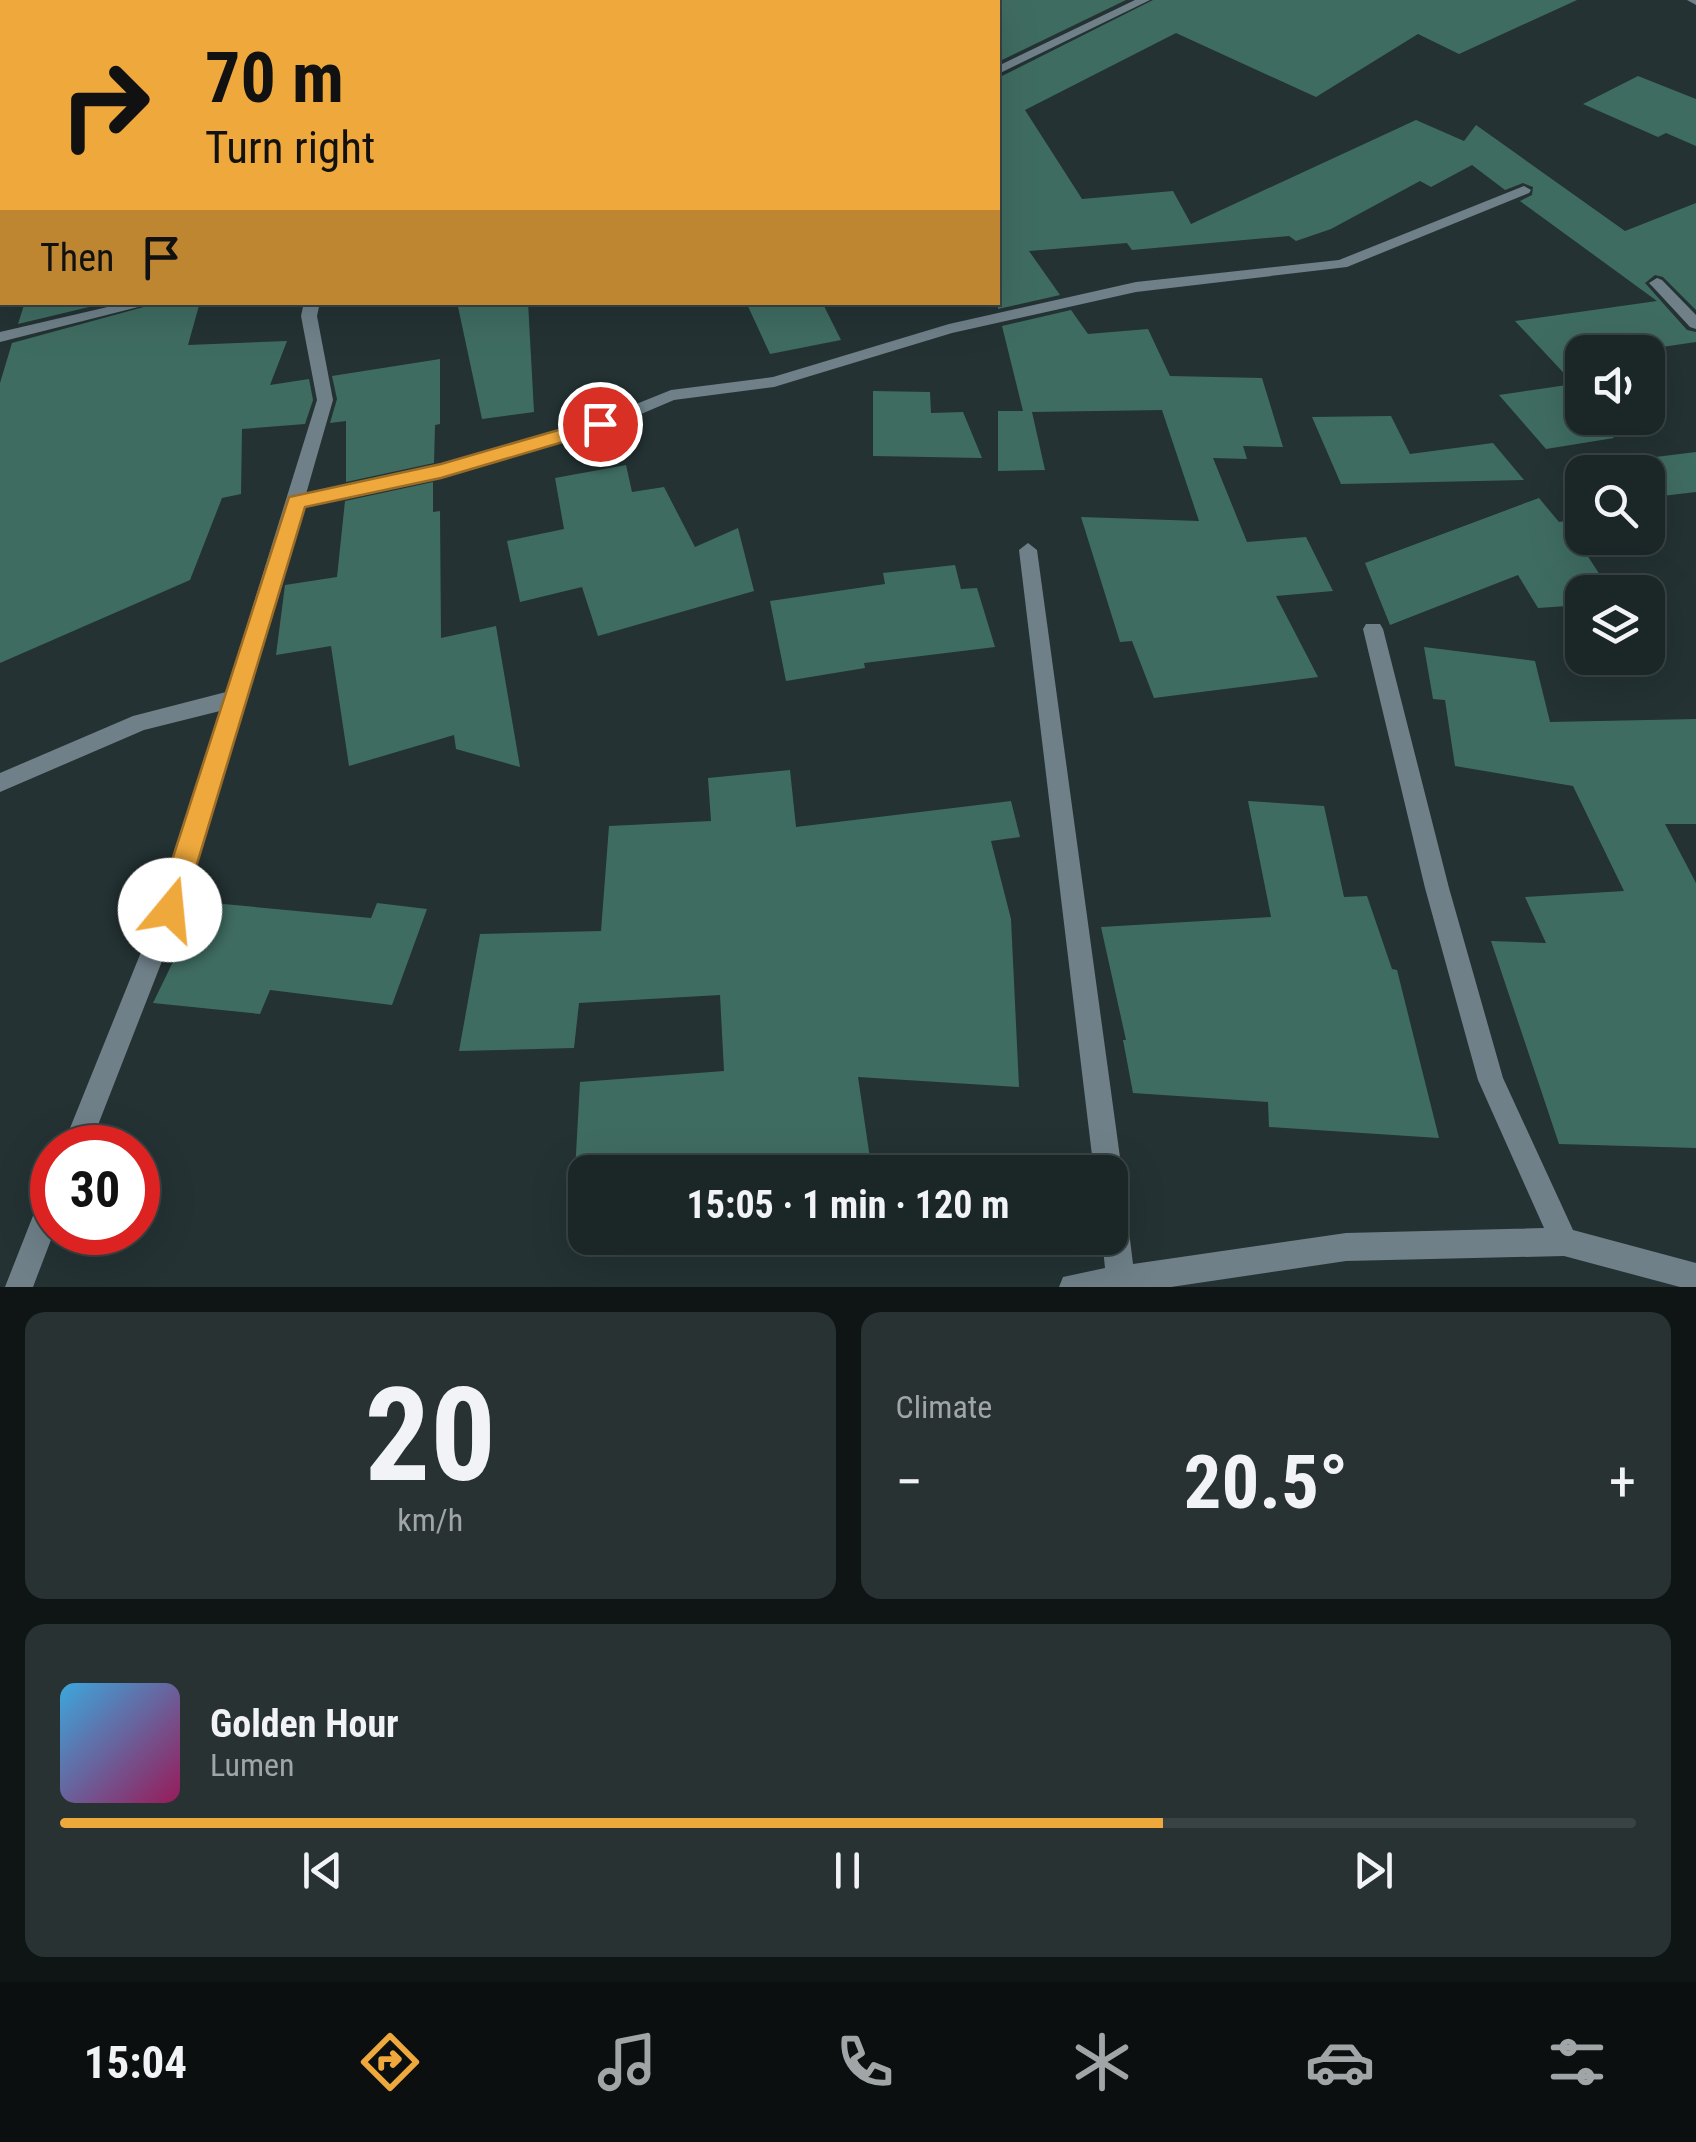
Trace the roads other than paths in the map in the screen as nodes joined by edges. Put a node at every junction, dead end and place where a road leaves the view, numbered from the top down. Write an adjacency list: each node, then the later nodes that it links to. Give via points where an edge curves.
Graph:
1 (1144, 0): 2 (street)
2 (1000, 69)
3 (1524, 190): 9 (street, via 1342,264 1136,286 949,329 774,382 671,395 600,424 458,466)
4 (1657, 283): 7 (street)
5 (137, 305): 8 (street)
6 (311, 305): 9 (street, via 325,400)
7 (1696, 324)
8 (0, 337)
9 (296, 502): 12 (street)
10 (1028, 550): 15 (street)
11 (1374, 629): 16 (street, via 1491,1080)
12 (233, 699): 13 (street, via 140,722); 14 (street, via 170,910)
13 (0, 783)
14 (84, 1125)
15 (1106, 1155)
16 (1564, 1242): 19 (street); 20 (street, via 1346,1248)
17 (32, 1255): 21 (street)
18 (1118, 1255): 20 (street)
19 (1696, 1277)
20 (1121, 1280): 22 (street)
21 (19, 1287)
22 (1073, 1287)

